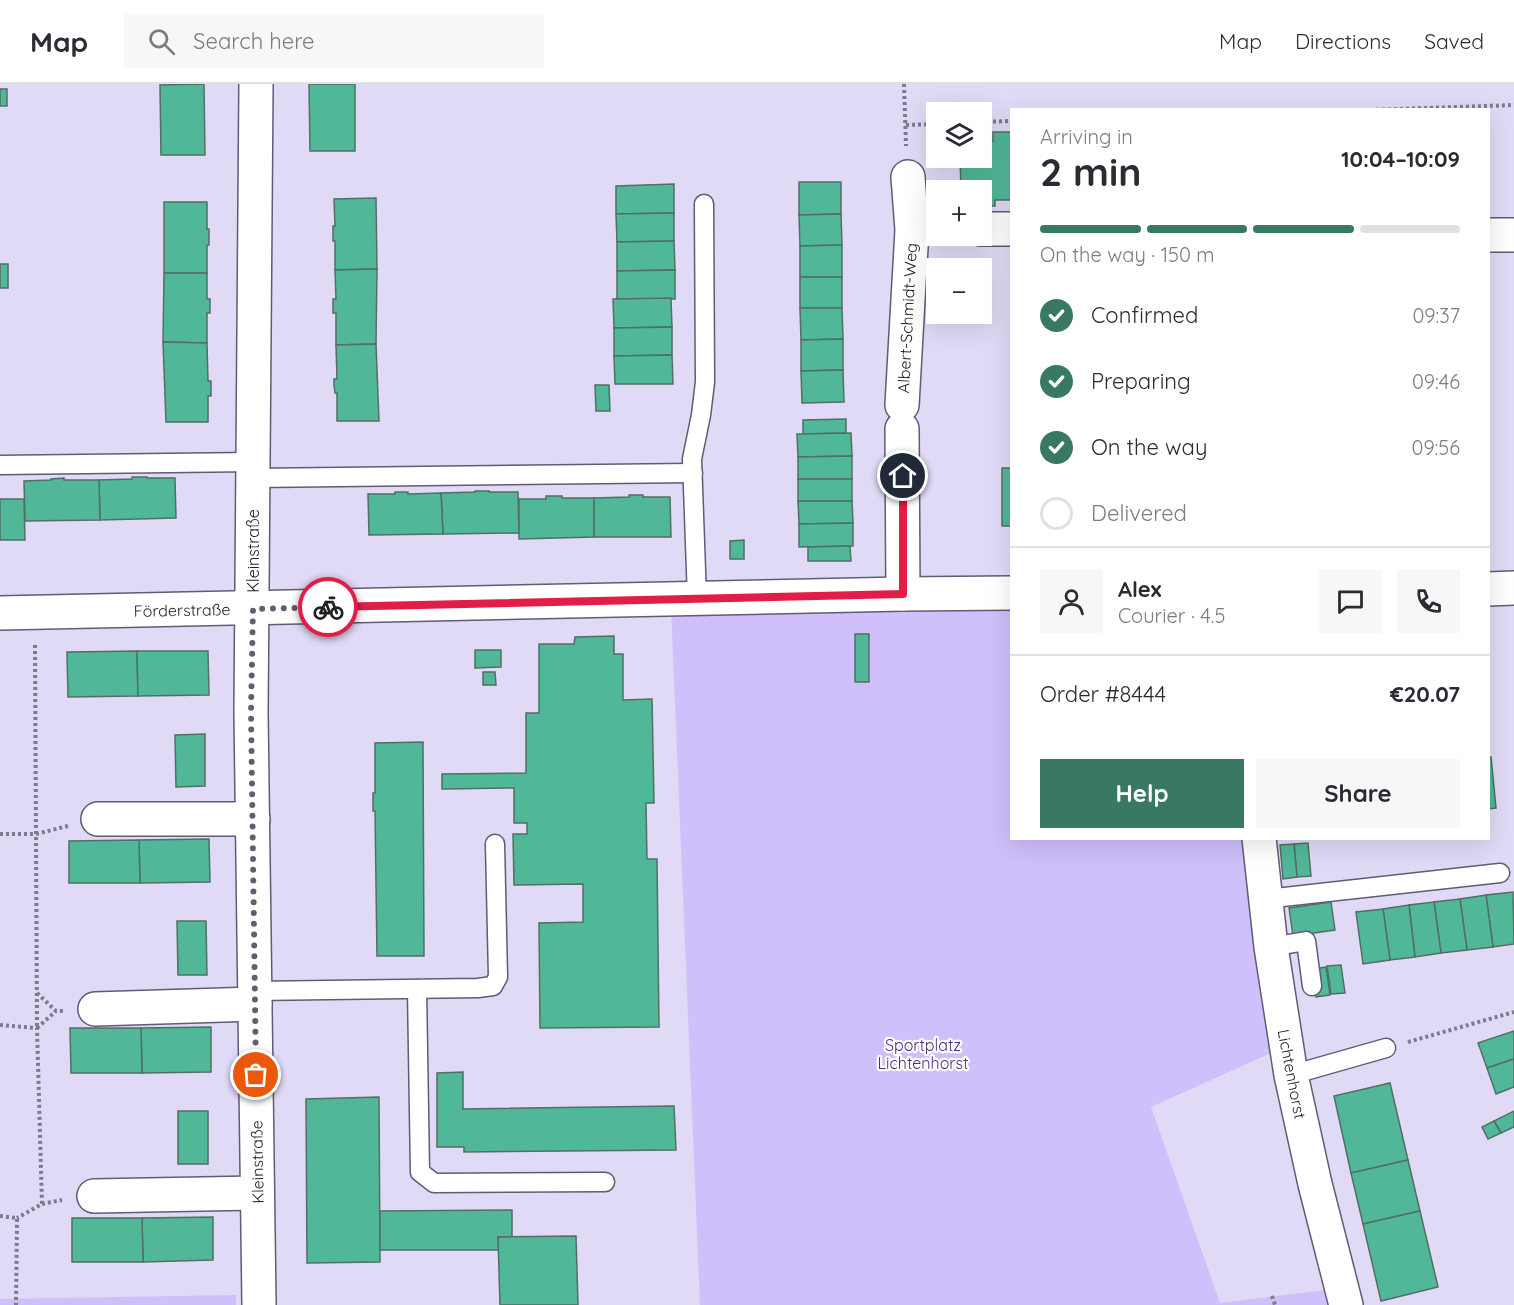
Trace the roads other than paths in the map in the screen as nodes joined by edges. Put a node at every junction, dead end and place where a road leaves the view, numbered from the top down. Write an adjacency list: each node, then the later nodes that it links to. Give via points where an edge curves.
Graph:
1 (255, 84): 10 (street, Kleinstraße)
2 (908, 177): 6 (street, Albert-Schmidt-Weg)
3 (704, 204): 11 (lane, via 705,382)
4 (992, 229): 5 (street)
5 (1010, 229)
6 (924, 230): 15 (street, Albert-Schmidt-Weg, via 902,417)
7 (1490, 235): 8 (street)
8 (1514, 235)
9 (0, 465): 10 (lane)
10 (253, 470): 11 (lane); 17 (street, Kleinstraße)
11 (693, 474): 16 (lane)
12 (1514, 588): 13 (street)
13 (1490, 589)
14 (1010, 593): 15 (street, Förderstraße)
15 (903, 594): 16 (street, Förderstraße)
16 (697, 598): 17 (street, Förderstraße)
17 (253, 609): 18 (street, Förderstraße); 20 (street, Kleinstraße)
18 (0, 613)
19 (98, 819): 20 (street)
20 (253, 819): 28 (street, Kleinstraße)
21 (1259, 840): 24 (street, Lichtenhorst)
22 (495, 844): 27 (lane, via 498,977 493,986)
23 (1500, 873): 24 (lane)
24 (1266, 899): 25 (street, Lichtenhorst)
25 (1271, 947): 26 (lane, via 1306,941); 31 (street, Lichtenhorst)
26 (1312, 986)
27 (417, 989): 28 (lane); 32 (lane, via 420,1172 434,1184)
28 (255, 998): 29 (street); 33 (street, Kleinstraße)
29 (95, 1009)
30 (1386, 1048): 31 (lane)
31 (1291, 1075): 35 (street, Lichtenhorst)
32 (605, 1182)
33 (257, 1193): 34 (street); 36 (street, Kleinstraße)
34 (94, 1196)
35 (1343, 1304)
36 (259, 1305)

